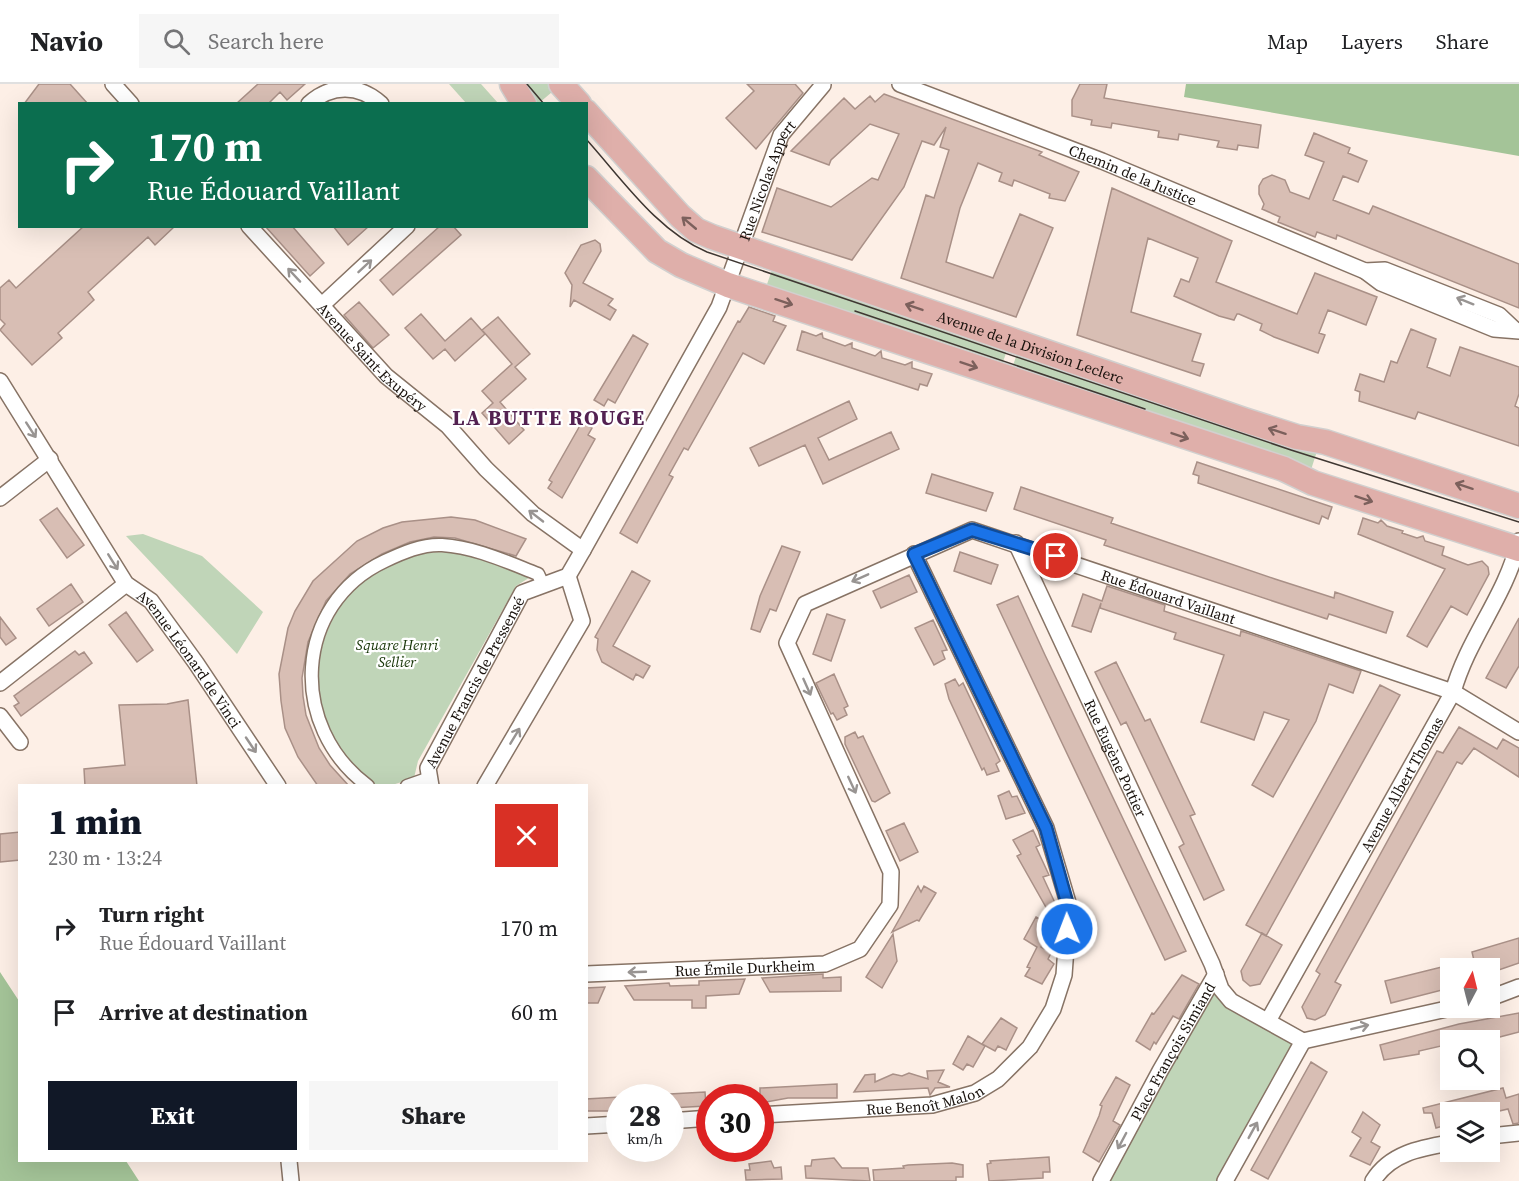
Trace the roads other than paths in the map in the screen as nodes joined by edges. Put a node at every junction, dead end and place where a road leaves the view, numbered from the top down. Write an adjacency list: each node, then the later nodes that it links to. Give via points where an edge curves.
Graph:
1 (113, 84): 6 (street)
2 (512, 84): 9 (main road)
3 (561, 84): 10 (main road)
4 (823, 84): 15 (street, Rue Nicolas Appert, via 781,135)
5 (900, 84): 18 (street, Chemin de la Justice, via 1102,161 1365,271 1381,283 1437,298 1494,329)
6 (129, 102)
7 (311, 102): 8 (street, via 337,84 357,87)
8 (379, 102)
9 (523, 102)
10 (577, 102)
11 (588, 114): 15 (main road, Avenue de la Division Leclerc, one-way to 11, via 696,230)
12 (588, 180): 16 (main road, via 657,251)
13 (251, 228): 17 (street, Avenue Saint-Exupéry, one-way to 13)
14 (405, 228): 17 (street, one-way to 14)
15 (741, 248): 16 (street, Rue Nicolas Appert); 22 (main road, Avenue de la Division Leclerc, one-way to 15, via 1325,442 1244,420)
16 (728, 285): 24 (main road, one-way to 24, via 1284,469 1313,483); 25 (street)
17 (322, 305): 25 (street, Avenue Saint-Exupéry, one-way to 17, via 533,514 448,426 386,376)
18 (1517, 330)
19 (0, 381): 20 (street, Avenue Léonard de Vinci, one-way to 20)
20 (50, 459): 21 (street); 28 (street, Avenue Léonard de Vinci, one-way to 28)
21 (0, 498)
22 (1519, 506)
23 (1016, 543): 26 (street, Rue Édouard Vaillant, via 972,530); 31 (street, Rue Édouard Vaillant); 41 (street, Rue Eugène Pottier)
24 (1518, 546): 31 (street, Avenue Albert Thomas, via 1509,576 1460,668)
25 (583, 550): 27 (street)
26 (914, 554): 39 (street, Rue Édouard Vaillant, one-way to 39, via 805,604 788,643 891,872 892,898); 47 (street, Rue Benoît Malon, via 1046,828 1068,906 1064,975 1053,1009 1030,1047 998,1079 975,1093 932,1105)
27 (568, 576): 29 (street, Avenue Francis de Pressensé); 38 (street, one-way to 27, via 582,621)
28 (126, 584): 30 (street); 36 (street, Avenue Léonard de Vinci, one-way to 36, via 151,601)
29 (543, 585): 35 (street, Avenue Francis de Pressensé, via 522,593 428,768); 37 (street, via 538,574 512,563 441,545 406,551 363,571 333,607 311,656 312,689 321,731 340,760)
30 (0, 683)
31 (1453, 692): 33 (street, Rue Édouard Vaillant); 45 (street, Avenue Albert Thomas)
32 (0, 716): 34 (street)
33 (1519, 732)
34 (20, 742)
35 (430, 782)
36 (277, 784)
37 (366, 784)
38 (486, 784)
39 (882, 916): 40 (street, Rue Émile Durkheim, one-way to 40, via 860,949 825,964)
40 (588, 974)
41 (1216, 974): 45 (street, Place François Simiand, via 1231,1001); 55 (street, Place François Simiand, one-way to 55)
42 (1519, 987): 43 (street)
43 (1500, 994)
44 (1440, 1011): 46 (street, one-way to 44)
45 (1268, 1021): 46 (street, Place François Simiand)
46 (1303, 1041): 56 (street, one-way to 46)
47 (774, 1114)
48 (606, 1125): 49 (street)
49 (588, 1126)
50 (1519, 1133): 51 (street)
51 (1500, 1135)
52 (1440, 1146): 57 (street, via 1399,1156)
53 (289, 1162): 54 (street)
54 (291, 1181)
55 (1101, 1181)
56 (1225, 1181)
57 (1373, 1181)

